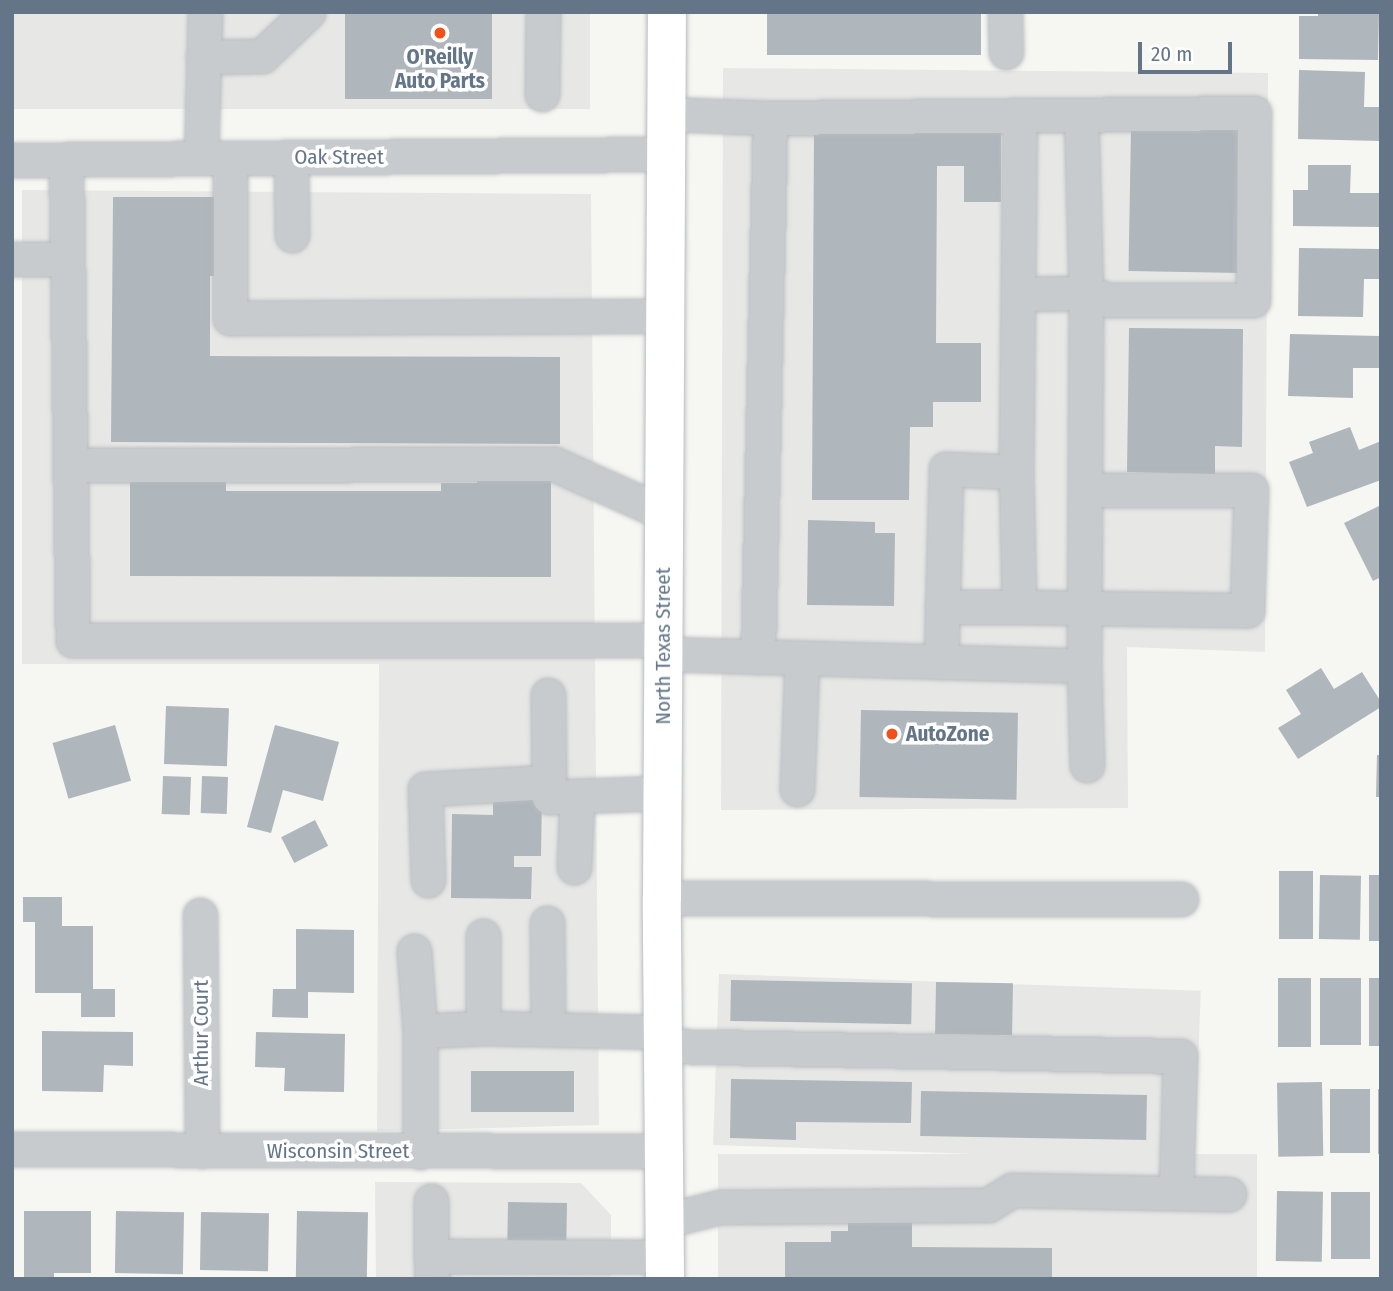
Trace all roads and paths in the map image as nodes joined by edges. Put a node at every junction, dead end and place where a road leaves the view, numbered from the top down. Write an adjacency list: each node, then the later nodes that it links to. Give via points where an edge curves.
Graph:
1 (205, 12): 7 (street)
2 (308, 12): 7 (street, via 262,56)
3 (543, 12): 8 (street)
4 (667, 12): 9 (main road, North Texas Street)
5 (1005, 12): 6 (street)
6 (1006, 52)
7 (203, 57): 14 (street)
8 (542, 94)
9 (666, 114): 12 (street); 13 (main road, North Texas Street)
10 (1020, 115): 11 (street); 12 (street); 22 (street)
11 (1081, 115): 21 (street); 21 (street, via 1254,113 1253,300 1110,300)
12 (769, 118): 32 (street)
13 (666, 154): 15 (street, Oak Street); 23 (main road, North Texas Street)
14 (215, 158): 15 (street, Oak Street); 17 (street, Oak Street); 23 (street, via 230,235 230,318)
15 (291, 158): 18 (street)
16 (12, 160): 17 (street, Oak Street)
17 (66, 160): 20 (street)
18 (292, 234)
19 (12, 259): 20 (street)
20 (67, 259): 24 (street)
21 (1086, 293): 22 (street); 26 (street)
22 (1018, 294): 25 (street)
23 (665, 316): 27 (main road, North Texas Street)
24 (71, 465): 27 (street, via 554,464); 31 (street, via 73,640)
25 (1016, 472): 28 (street, via 946,469); 29 (street)
26 (1086, 490): 30 (street); 30 (street, via 1251,490 1247,610)
27 (664, 513): 31 (main road, North Texas Street)
28 (942, 607): 29 (street); 34 (street)
29 (1019, 607): 30 (street)
30 (1084, 610): 35 (street)
31 (663, 647): 32 (street); 40 (main road, North Texas Street)
32 (758, 657): 33 (street)
33 (802, 658): 34 (street); 39 (street)
34 (941, 662): 35 (street)
35 (1084, 666): 37 (street)
36 (548, 695): 38 (street)
37 (1087, 765)
38 (563, 789): 40 (street); 41 (street); 42 (street, via 425,789)
39 (797, 789)
40 (662, 793): 43 (main road, North Texas Street)
41 (575, 867)
42 (428, 880)
43 (662, 898): 44 (street); 52 (main road, North Texas Street)
44 (1181, 899)
45 (200, 915): 54 (street, Arthur Court)
46 (547, 923): 50 (street)
47 (483, 936): 49 (street)
48 (414, 951): 51 (street)
49 (482, 1028): 50 (street); 51 (street)
50 (548, 1029): 52 (street)
51 (420, 1031): 56 (street)
52 (663, 1039): 55 (main road, North Texas Street); 57 (street, via 1181,1056)
53 (12, 1149): 54 (street, Wisconsin Street)
54 (202, 1151): 56 (street, Wisconsin Street)
55 (664, 1151): 56 (street, Wisconsin Street); 60 (main road, North Texas Street)
56 (420, 1152)
57 (1176, 1193): 58 (street); 60 (street, via 1012,1190 988,1205 719,1207)
58 (1229, 1194)
59 (431, 1201): 61 (street)
60 (664, 1252): 61 (street)
61 (431, 1267)

